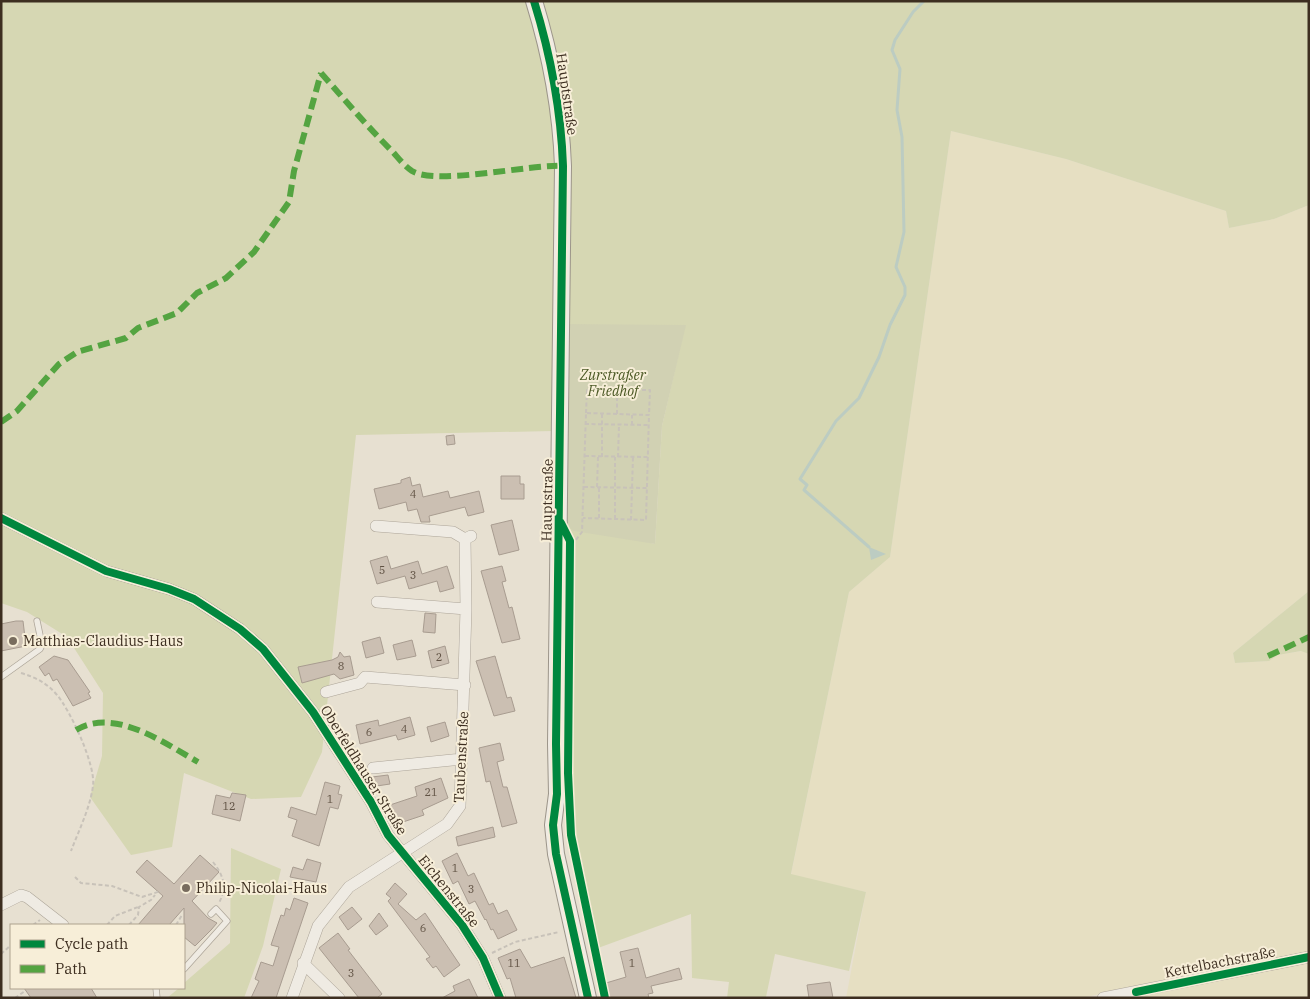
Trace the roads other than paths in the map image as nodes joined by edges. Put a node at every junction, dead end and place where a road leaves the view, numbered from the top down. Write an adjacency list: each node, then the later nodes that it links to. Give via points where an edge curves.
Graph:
1 (534, 1): 12 (main road, Hauptstraße, via 557,94 562,137)
2 (1, 518): 13 (street, Oberfeldhauser Straße, via 106,571 169,589 194,600 240,629 268,655 313,712)
3 (376, 526): 5 (street, Taubenstraße, via 453,532 468,538)
4 (377, 602): 5 (street)
5 (466, 609): 8 (street, Taubenstraße)
6 (37, 621): 7 (lane, via 40,649)
7 (1, 677)
8 (465, 685): 9 (street, via 365,677 360,683); 10 (street, Taubenstraße)
9 (326, 692)
10 (462, 759): 11 (street); 13 (street, Taubenstraße, via 460,806 447,824)
11 (373, 768)
12 (557, 794): 23 (main road, Hauptstraße, via 556,854); 24 (main road, Hauptstraße, via 569,874)
13 (402, 854): 18 (street, Taubenstraße, via 349,888 318,926); 22 (street, Eichenstraße, via 447,905 483,958)
14 (1, 905): 16 (street, via 20,895 27,897)
15 (211, 914): 19 (lane, via 216,909 226,921)
16 (62, 924)
17 (1309, 957): 25 (street, Kettelbachstraße)
18 (303, 964): 20 (street, Taubenstraße); 21 (street)
19 (185, 968)
20 (292, 998)
21 (339, 998)
22 (500, 998)
23 (588, 998)
24 (598, 998)
25 (1103, 998)

